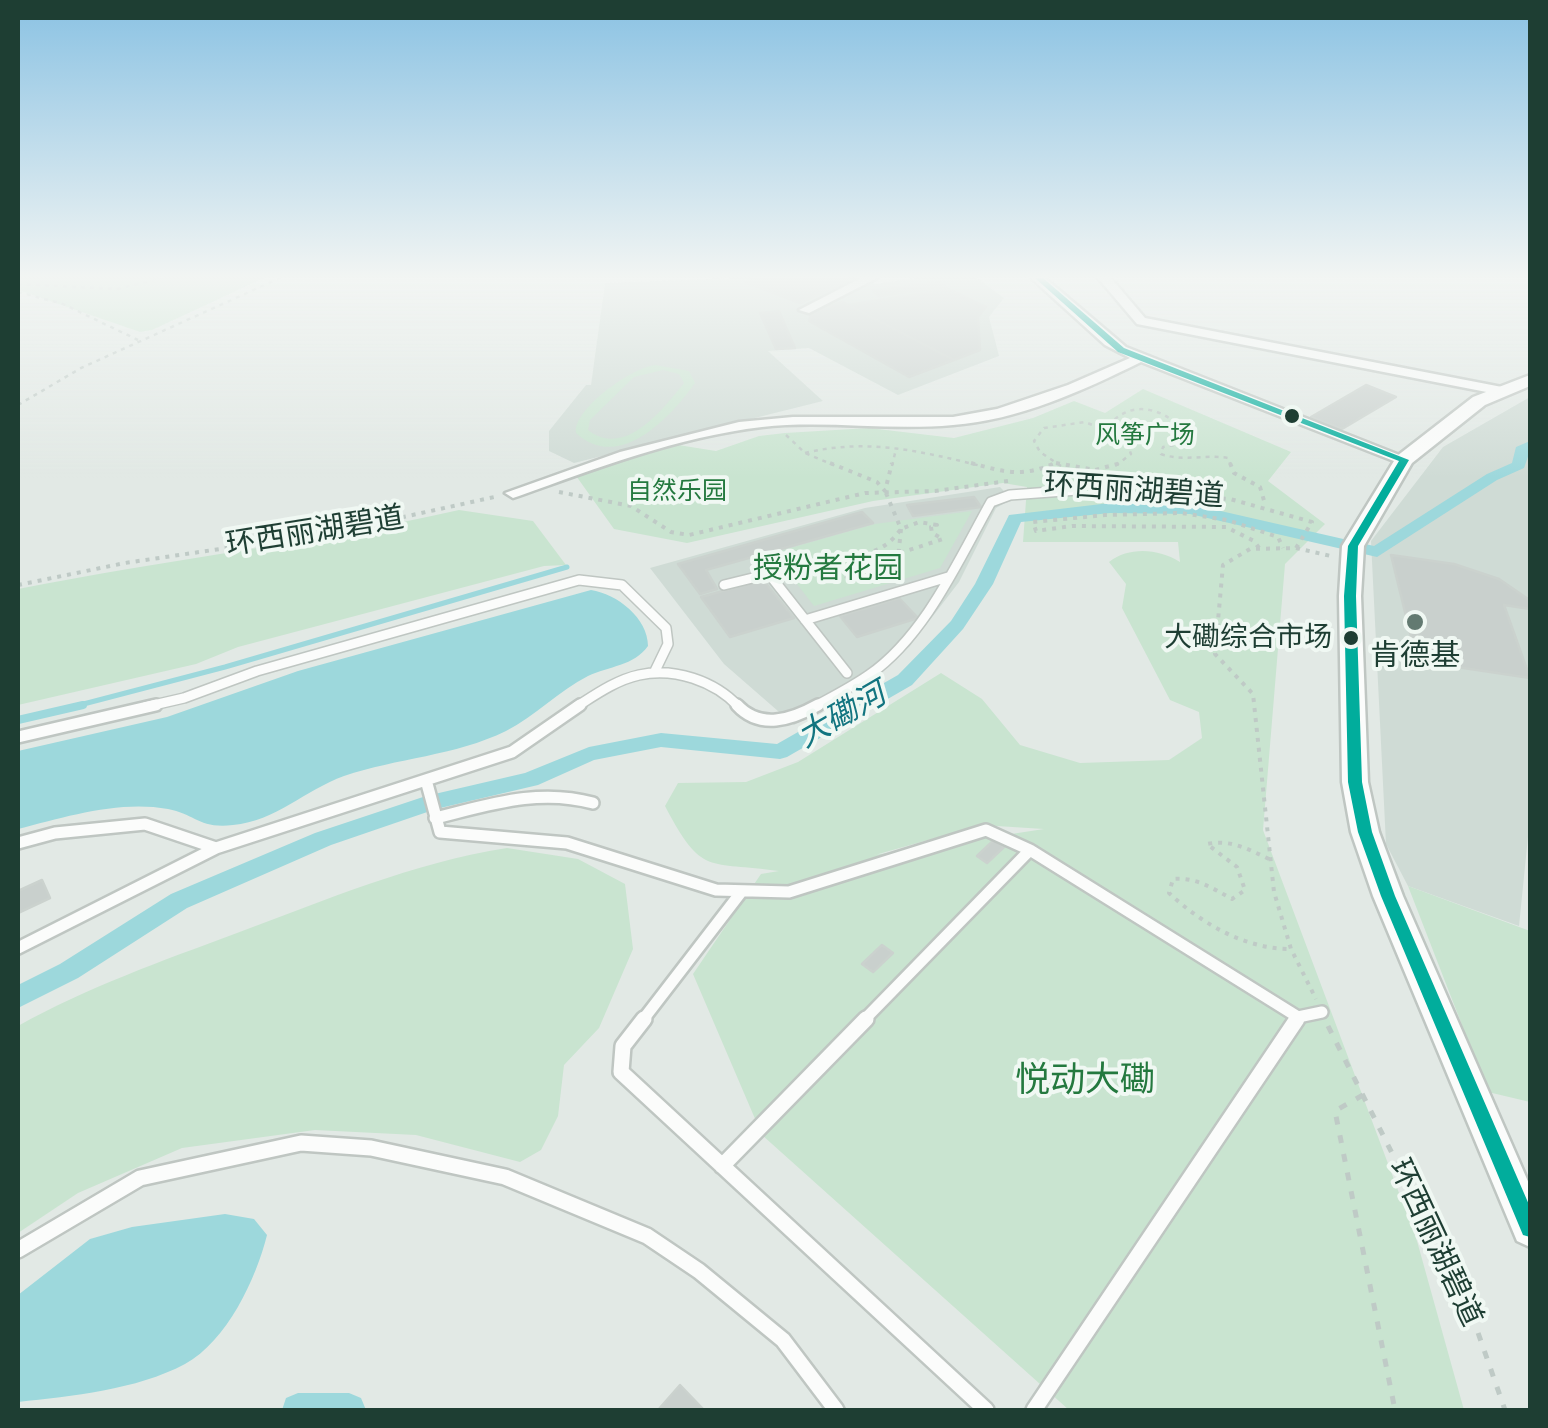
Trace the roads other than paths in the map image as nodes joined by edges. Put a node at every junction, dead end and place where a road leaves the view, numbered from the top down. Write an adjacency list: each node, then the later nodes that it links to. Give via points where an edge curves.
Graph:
1 (1114, 345): 3 (street)
2 (1263, 345): 5 (street)
3 (1140, 358): 6 (street); 8 (street, via 974,418 741,426)
4 (1530, 380): 5 (street)
5 (1502, 391): 6 (street, via 1449,422)
6 (1404, 460): 26 (street, via 1360,533 1352,560 1355,782 1388,896)
7 (1078, 490): 9 (lane, via 990,502)
8 (513, 493)
9 (949, 577): 11 (lane); 12 (lane, via 889,658 798,717 759,721 712,685)
10 (724, 586): 11 (lane, via 769,574)
11 (805, 620): 13 (lane)
12 (654, 673): 14 (lane, via 668,644 666,628 622,585 579,580 184,698); 15 (lane, via 618,682 512,752)
13 (847, 673)
14 (18, 737)
15 (426, 780): 17 (lane); 19 (lane)
16 (593, 803): 17 (lane, via 544,793)
17 (435, 818): 21 (lane, via 440,832 566,843 716,890)
18 (18, 842): 19 (lane, via 145,824)
19 (216, 848): 22 (lane)
20 (1030, 850): 21 (lane, via 986,830 790,892); 24 (lane); 25 (lane)
21 (742, 891): 25 (lane, via 623,1046 620,1072)
22 (18, 948)
23 (1322, 1012): 24 (lane)
24 (1298, 1017): 30 (lane)
25 (722, 1166): 29 (lane)
26 (1530, 1228)
27 (18, 1250): 28 (lane, via 140,1178 301,1143 371,1148 506,1177 646,1236 782,1340)
28 (836, 1410)
29 (986, 1410)
30 (1034, 1410)

